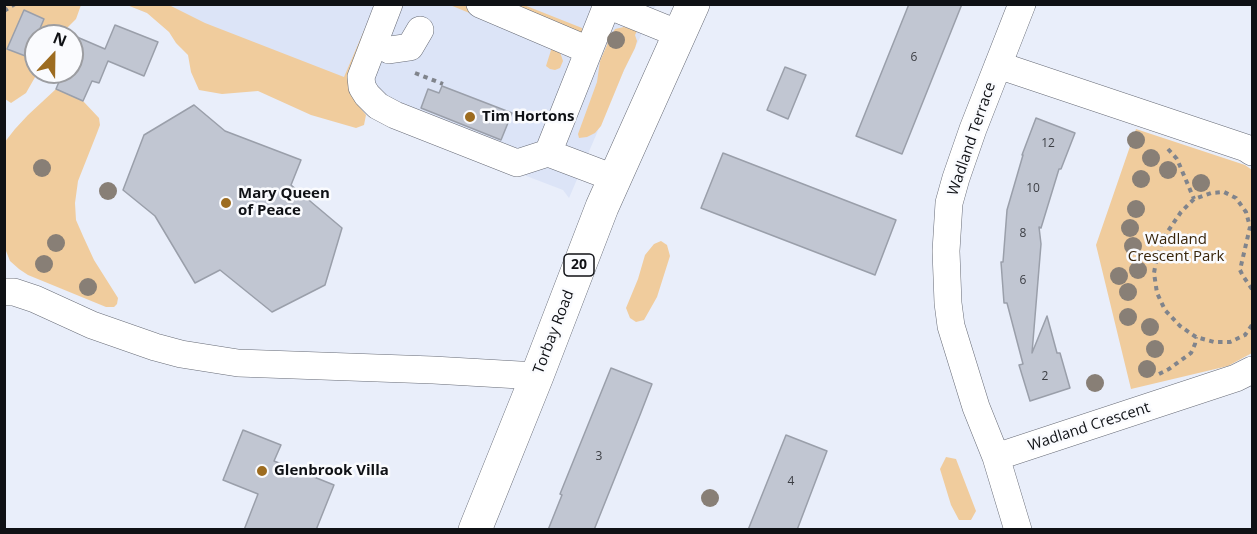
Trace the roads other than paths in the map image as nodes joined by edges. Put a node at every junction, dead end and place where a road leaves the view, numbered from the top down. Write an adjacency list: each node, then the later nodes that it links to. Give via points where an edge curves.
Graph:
1 (480, 4): 9 (street)
2 (693, 4): 7 (main road, Torbay Road / 20)
3 (1022, 4): 10 (street)
4 (606, 5): 7 (street); 9 (street)
5 (386, 10): 8 (street); 11 (street, via 362,77 362,87)
6 (420, 30): 8 (street, via 410,47)
7 (679, 34): 14 (main road, Torbay Road / 20)
8 (389, 50): 11 (street, via 376,82)
9 (588, 50): 13 (street)
10 (998, 65): 12 (street); 18 (street, Wadland Terrace, via 949,203 946,251 951,326)
11 (378, 106): 13 (street, via 518,163)
12 (1252, 152)
13 (548, 153): 14 (street)
14 (614, 178): 17 (main road, Torbay Road / 20)
15 (4, 292): 17 (street, via 35,299 147,344 238,363)
16 (1252, 370): 18 (street, Wadland Crescent)
17 (537, 376): 19 (main road, Torbay Road / 20)
18 (996, 457): 20 (street)
19 (475, 530)
20 (1018, 530)

